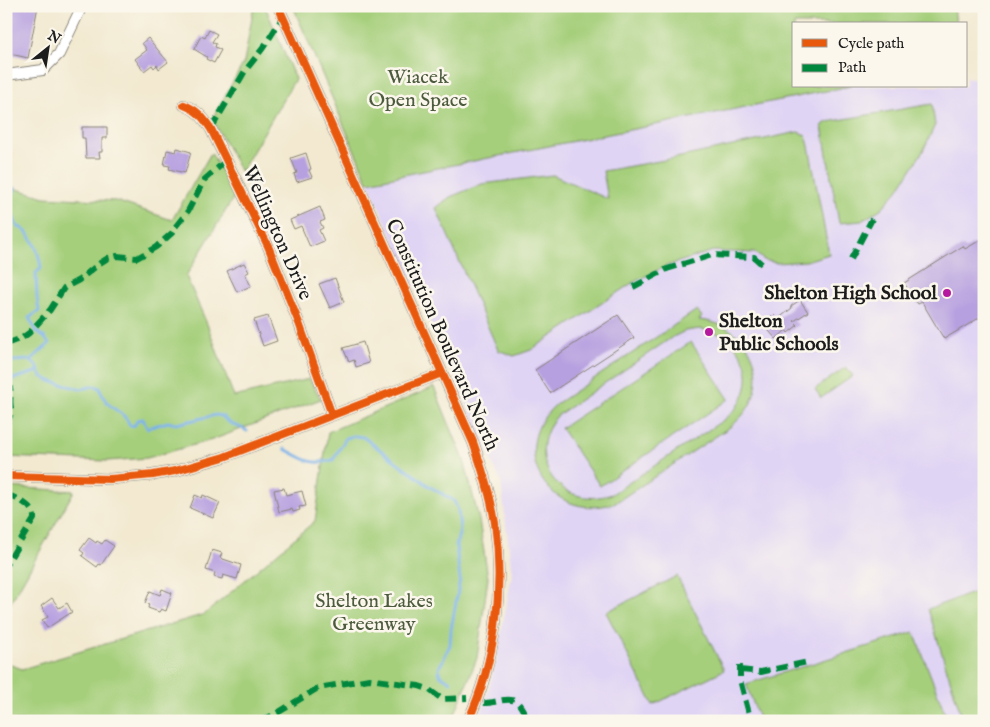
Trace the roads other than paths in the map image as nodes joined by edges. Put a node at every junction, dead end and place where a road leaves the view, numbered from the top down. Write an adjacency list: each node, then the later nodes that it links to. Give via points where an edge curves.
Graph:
1 (82, 6): 3 (street, via 59,54 43,70)
2 (278, 6): 5 (street, Constitution Boulevard North)
3 (6, 74)
4 (184, 105): 6 (street, Wellington Drive, via 202,116 211,129 264,238)
5 (442, 373): 6 (street); 8 (street, Constitution Boulevard North, via 482,468 495,522 497,547 498,592 494,634 486,670)
6 (332, 415): 7 (street, via 224,457 154,475 110,479)
7 (6, 476)
8 (468, 721)

